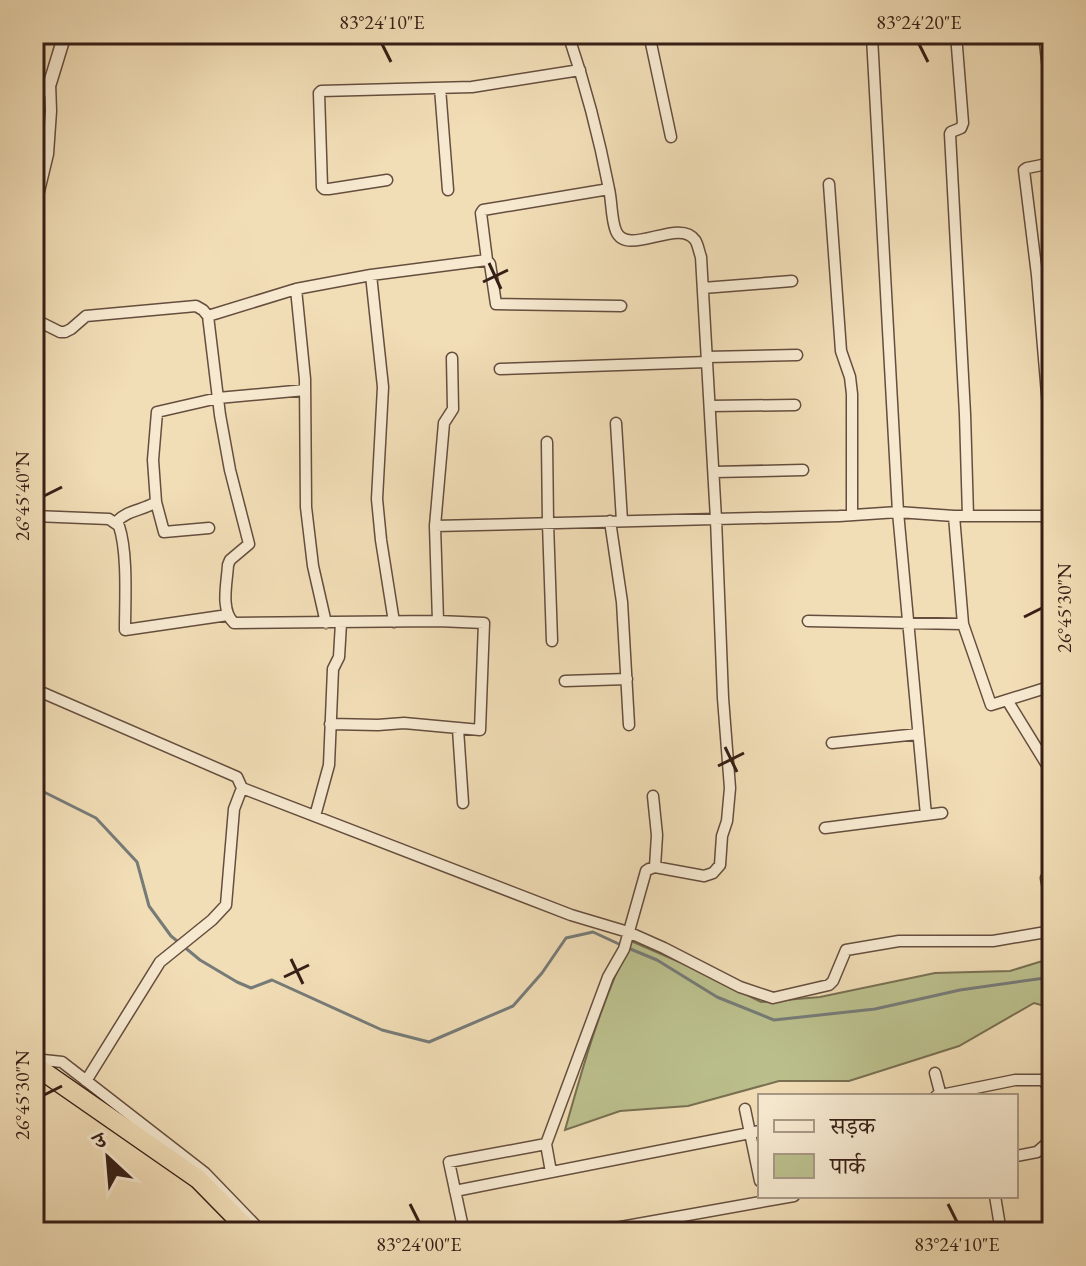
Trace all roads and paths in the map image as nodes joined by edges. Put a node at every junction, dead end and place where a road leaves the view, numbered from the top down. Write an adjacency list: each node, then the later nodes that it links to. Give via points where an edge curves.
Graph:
1 (65, 34): 8 (street)
2 (568, 34): 7 (street)
3 (649, 34): 12 (street)
4 (956, 34): 45 (street, via 963,123 950,134)
5 (1044, 34): 11 (street)
6 (872, 37): 41 (street)
7 (580, 70): 9 (street); 16 (street)
8 (50, 83): 10 (street); 18 (street, via 48,154)
9 (440, 88): 14 (street, via 319,93 322,187); 17 (street)
10 (34, 99)
11 (1052, 105)
12 (671, 137)
13 (1052, 163): 37 (street, via 1024,170)
14 (387, 180)
15 (829, 184): 42 (street, via 841,351 852,394)
16 (609, 189): 19 (street, via 483,210); 22 (street, via 616,233 623,239 678,232 696,240)
17 (448, 190)
18 (34, 212)
19 (487, 260): 20 (street); 24 (street, via 496,304)
20 (371, 275): 23 (street); 56 (street, via 383,387 377,499)
21 (792, 281): 22 (street)
22 (703, 288): 29 (street)
23 (296, 289): 25 (street); 31 (street)
24 (621, 306)
25 (208, 316): 26 (street, via 196,306 86,316 65,332); 32 (street)
26 (34, 319)
27 (797, 355): 29 (street)
28 (452, 358): 51 (street, via 453,409 444,423)
29 (707, 359): 30 (street); 34 (street)
30 (500, 369)
31 (305, 390): 32 (street); 57 (street, via 306,507)
32 (218, 398): 40 (street, via 157,412); 53 (street, via 249,544 228,565)
33 (795, 405): 34 (street)
34 (710, 406): 39 (street)
35 (616, 423): 48 (street)
36 (547, 442): 50 (street)
37 (1052, 454)
38 (803, 470): 39 (street)
39 (714, 472): 47 (street)
40 (156, 502): 49 (street); 52 (street, via 164,532)
41 (898, 512): 42 (street); 44 (street); 59 (street)
42 (852, 515): 47 (street)
43 (34, 516): 49 (street)
44 (954, 516): 45 (street); 60 (street)
45 (968, 516): 46 (street)
46 (1052, 516)
47 (716, 519): 48 (street); 80 (street, via 730,788 720,865 704,876)
48 (616, 521): 50 (street); 62 (street)
49 (116, 522): 53 (street, via 121,530 125,630)
50 (548, 523): 51 (street); 61 (street)
51 (435, 526): 54 (street)
52 (209, 528)
53 (228, 615): 57 (street, via 234,623)
54 (438, 621): 56 (street); 69 (street, via 484,623 482,728)
55 (808, 621): 59 (street)
56 (394, 622): 58 (street)
57 (326, 623): 58 (street)
58 (341, 623): 67 (street)
59 (907, 624): 60 (street); 70 (street)
60 (963, 624): 66 (street, via 990,703)
61 (552, 641)
62 (627, 679): 63 (street); 68 (street)
63 (565, 681)
64 (1052, 686): 66 (street)
65 (34, 689): 73 (street, via 237,777)
66 (1007, 700): 72 (street, via 1047,765)
67 (330, 724): 69 (street); 78 (street, via 329,765)
68 (629, 725)
69 (458, 729): 75 (street)
70 (918, 734): 71 (street); 77 (street)
71 (832, 743)
72 (1052, 783)
73 (242, 788): 78 (street); 87 (street, via 234,809 226,905 160,962)
74 (653, 796): 80 (street)
75 (463, 803)
76 (942, 813): 77 (street)
77 (926, 815): 79 (street)
78 (315, 816): 84 (street)
79 (825, 828)
80 (655, 867): 84 (street, via 646,871)
81 (1052, 872): 82 (street, via 1046,878)
82 (1052, 911)
83 (1052, 931): 84 (street, via 993,941 899,941 848,950 829,985 773,998)
84 (627, 934): 94 (street)
85 (37, 1065): 87 (street, via 62,1062); 101 (highway, via 198,1179)
86 (935, 1073): 89 (street)
87 (86, 1081): 102 (street, via 205,1173)
88 (1052, 1092): 90 (street, via 1043,1080 1015,1080)
89 (939, 1094)
90 (948, 1094)
91 (745, 1109): 92 (street)
92 (755, 1132): 96 (street); 97 (street)
93 (1052, 1139): 95 (street, via 1037,1152)
94 (546, 1144): 97 (street); 98 (street, via 449,1162)
95 (1018, 1156)
96 (758, 1161)
97 (551, 1172): 98 (street)
98 (455, 1191): 103 (street)
99 (995, 1198): 105 (street)
100 (764, 1199): 104 (street)
101 (250, 1232)
102 (261, 1232)
103 (464, 1232)
104 (593, 1232)
105 (1001, 1232)

